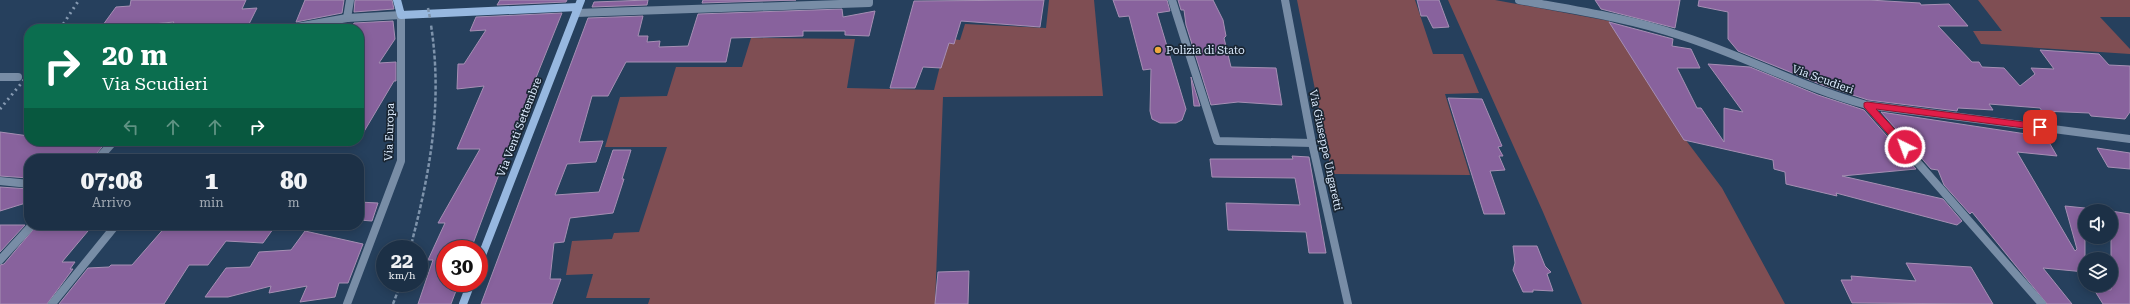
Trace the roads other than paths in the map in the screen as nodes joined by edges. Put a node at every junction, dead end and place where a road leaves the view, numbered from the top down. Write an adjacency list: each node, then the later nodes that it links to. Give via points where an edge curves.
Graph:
1 (350, 0): 9 (street)
2 (397, 0): 8 (main road, Via Europa)
3 (870, 0): 7 (street, via 869,3)
4 (1172, 0): 15 (street, via 1217,141)
5 (1285, 0): 15 (street, Via Giuseppe Ungaretti)
6 (1519, 0): 13 (street, Via Scudieri, via 1613,17 1664,30 1838,98)
7 (578, 7): 8 (main road); 22 (main road, Via Venti Settembre)
8 (401, 15): 9 (street); 26 (street, Via Europa, via 401,161)
9 (346, 18): 10 (street)
10 (313, 24)
11 (0, 77): 12 (street)
12 (18, 77)
13 (1867, 105): 14 (street, Via Scudieri); 29 (street)
14 (2130, 139)
15 (1312, 143): 28 (street, Via Giuseppe Ungaretti)
16 (110, 146): 17 (street)
17 (102, 154)
18 (0, 181): 19 (street)
19 (24, 183)
20 (27, 230): 23 (street)
21 (112, 230): 25 (street)
22 (488, 240)
23 (0, 260)
24 (468, 292): 27 (main road)
25 (52, 304)
26 (347, 304)
27 (463, 304)
28 (1348, 304)
29 (2042, 304)

